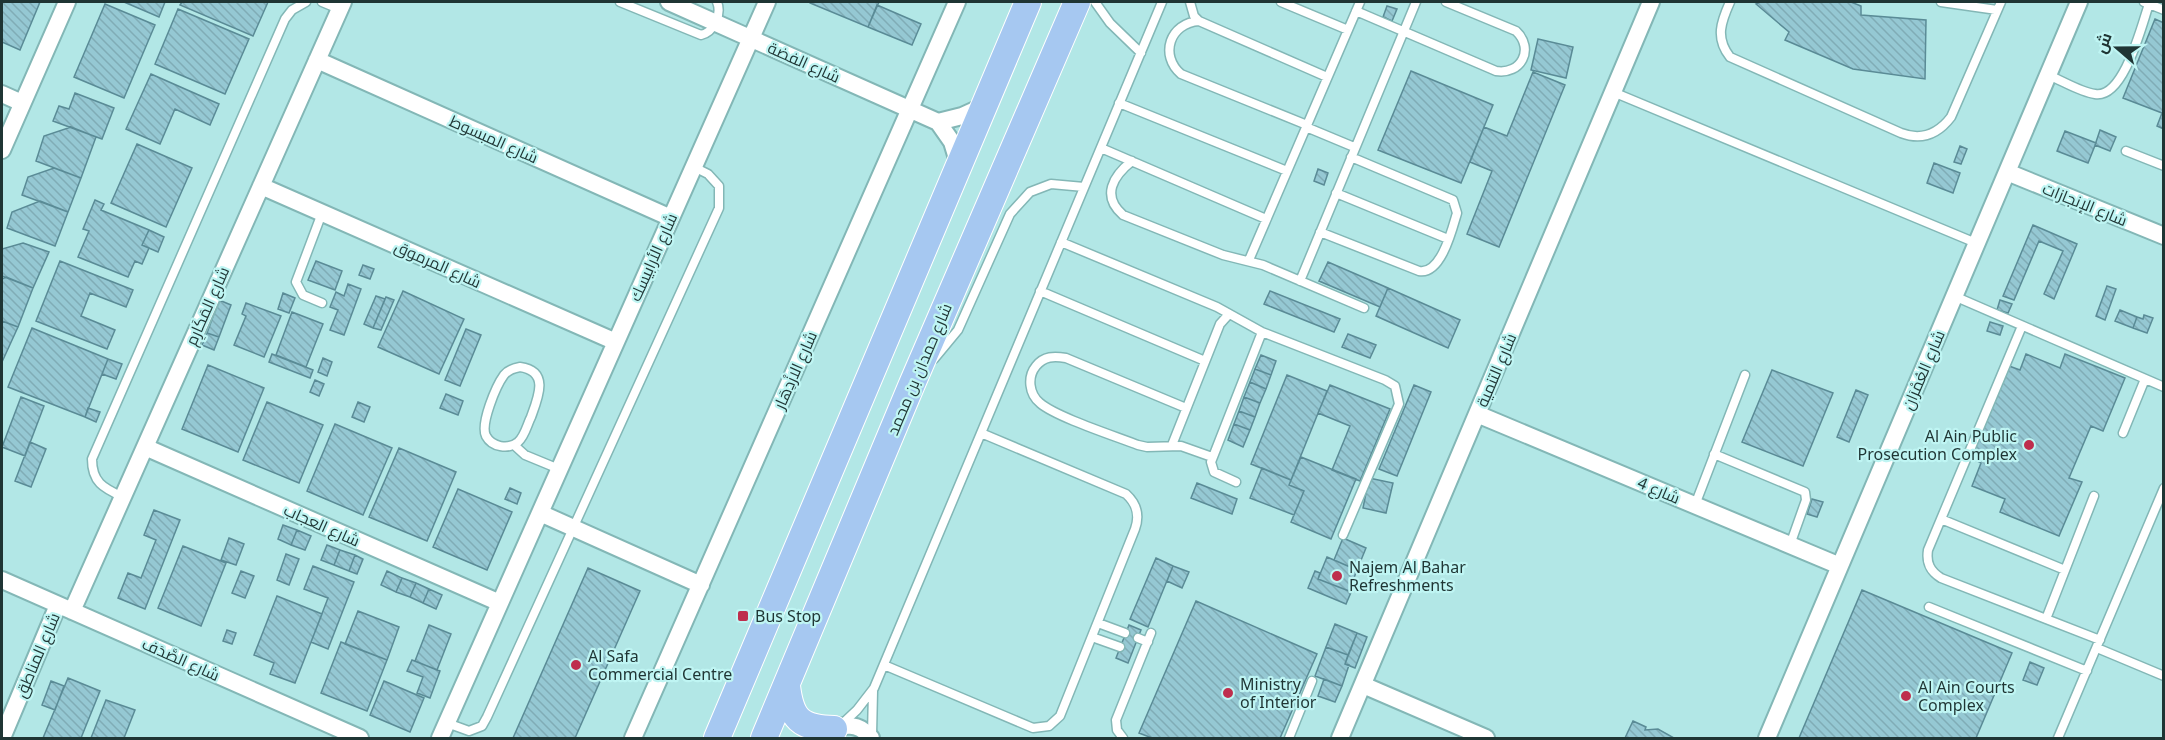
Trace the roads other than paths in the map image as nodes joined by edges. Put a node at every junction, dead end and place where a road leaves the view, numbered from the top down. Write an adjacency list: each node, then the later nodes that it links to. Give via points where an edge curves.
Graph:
1 (67, 2): 38 (street)
2 (306, 2): 93 (lane, via 285,19 92,459 96,481)
3 (322, 2): 23 (lane)
4 (621, 2): 28 (lane, via 697,34 708,33)
5 (669, 2): 28 (street, شارع الفضة)
6 (717, 2): 28 (lane, via 720,9)
7 (767, 2): 31 (street, شارع الأرابيسك)
8 (957, 2): 41 (street, شارع الازْدِهَار)
9 (1028, 2): 40 (main road)
10 (1077, 2): 79 (main road, شارع حمدان بن محمد)
11 (1095, 2): 32 (lane)
12 (1162, 2): 32 (lane)
13 (1190, 2): 27 (lane)
14 (1281, 2): 29 (lane)
15 (1360, 2): 26 (lane)
16 (1416, 2): 30 (lane)
17 (1446, 2): 30 (lane, via 1516,31 1526,50 1521,63 1510,71 1496,71)
18 (1651, 2): 36 (street, شارع التنمية)
19 (1730, 2): 24 (lane, via 1720,27 1720,38 1730,57 1901,133 1921,137 1943,127 1951,117)
20 (1941, 2): 24 (lane)
21 (2079, 2): 34 (street, شارع العُمْرَان)
22 (2146, 3): 25 (lane); 34 (lane, via 2128,63 2107,92 2094,94)
23 (341, 5): 33 (street, شارع المَكَارِم)
24 (1999, 6)
25 (2163, 10)
26 (1356, 11): 29 (lane); 30 (lane)
27 (1199, 21): 35 (lane); 43 (lane, via 1179,28 1171,39 1169,54 1175,69)
28 (715, 22): 31 (street, شارع الفضة)
29 (1348, 30): 35 (lane)
30 (1402, 31): 44 (lane)
31 (751, 38): 41 (street, شارع الفضة); 52 (street, شارع الأرابيسك)
32 (1141, 53): 39 (lane)
33 (316, 60): 55 (street, شارع المَكَارِم); 59 (street, شارع المبسوط)
34 (2048, 75): 54 (street, شارع العُمْرَان)
35 (1327, 77): 43 (lane)
36 (1613, 92): 65 (lane); 82 (street, شارع التنمية)
37 (2, 94): 38 (street)
38 (22, 103): 46 (street)
39 (1119, 103): 45 (lane); 53 (lane)
40 (984, 106): 42 (street); 50 (main road)
41 (910, 110): 42 (street, شارع الفضة); 104 (street, شارع الازْدِهَار)
42 (938, 122): 50 (street, via 952,142)
43 (1306, 126): 44 (lane); 53 (lane)
44 (1354, 147): 48 (lane)
45 (1101, 148): 49 (lane); 56 (lane)
46 (2, 150)
47 (2126, 151): 51 (lane)
48 (1351, 157): 57 (lane); 63 (lane, via 1453,200 1457,213)
49 (1132, 161): 60 (lane); 66 (lane, via 1115,176 1111,186 1113,203 1123,215 1223,255)
50 (959, 165): 129 (main road)
51 (2163, 166)
52 (694, 167): 59 (street, شارع الأرابيسك); 98 (lane, via 716,180 721,196 719,207)
53 (1287, 171): 60 (lane)
54 (2007, 172): 62 (street, شارع الإنجازات); 65 (street, شارع العُمْرَان)
55 (261, 186): 58 (street, شارع المرموق); 87 (street, شارع المَكَارِم)
56 (1084, 187): 64 (lane); 79 (lane, via 1051,184 1030,192 1010,214 958,330)
57 (1336, 193): 61 (lane); 63 (lane)
58 (322, 213): 70 (lane, via 296,282 303,295); 75 (street, شارع المرموق)
59 (671, 218): 75 (street, شارع الأرابيسك)
60 (1266, 219): 66 (lane)
61 (1320, 232): 63 (lane, via 1423,272 1437,265); 67 (lane)
62 (2163, 236)
63 (1448, 238)
64 (1061, 242): 68 (lane); 72 (lane)
65 (1976, 243): 69 (street, شارع العُمْرَان)
66 (1249, 260): 67 (lane)
67 (1300, 281): 71 (lane)
68 (1041, 291): 76 (lane); 83 (lane)
69 (1954, 297): 73 (lane); 101 (street, شارع العُمْرَان)
70 (322, 303)
71 (1365, 308)
72 (1229, 314): 74 (lane); 76 (lane)
73 (2022, 326): 78 (lane); 97 (lane)
74 (1262, 332): 89 (lane); 99 (lane, via 1385,380 1398,392 1399,404)
75 (616, 342): 90 (street, شارع الأرابيسك)
76 (1205, 361): 81 (lane)
77 (1745, 375): 88 (lane)
78 (2145, 379): 80 (lane); 84 (lane)
79 (912, 384): 122 (main road, شارع حمدان بن محمد)
80 (2163, 387)
81 (1186, 408): 86 (lane); 86 (lane, via 1066,358 1047,358 1034,369 1030,387 1033,396 1047,408 1147,447)
82 (1477, 414): 95 (street, شارع 4); 121 (street, شارع التنمية)
83 (981, 433): 109 (lane, via 1120,491 1136,506 1135,529); 117 (lane)
84 (2123, 433)
85 (514, 445): 85 (lane, via 523,436 541,387 537,375 520,367 503,376 484,428 496,445); 90 (lane, via 525,455)
86 (1172, 445): 89 (lane)
87 (145, 447): 93 (street, شارع المَكَارِم); 105 (street, شارع العجاب)
88 (1714, 453): 95 (lane); 100 (lane, via 1805,492 1806,500)
89 (1212, 457): 91 (lane, via 1214,472)
90 (559, 469): 96 (street, شارع الأرابيسك)
91 (1236, 482)
92 (2163, 488): 113 (lane)
93 (123, 496): 107 (street, شارع المَكَارِم)
94 (2094, 496): 102 (lane)
95 (1695, 505): 100 (street, شارع 4)
96 (540, 513): 98 (street); 105 (street, شارع الأرابيسك)
97 (1941, 519): 102 (lane); 108 (lane, via 1927,555 1935,574)
98 (573, 528): 104 (street); 124 (lane, via 482,726 469,731)
99 (1343, 535)
100 (1790, 545): 101 (street, شارع 4)
101 (1840, 566): 136 (street, شارع العُمْرَان)
102 (2064, 570): 108 (lane)
103 (2, 580): 107 (street, شارع الصَّدَف)
104 (701, 585): 128 (street, شارع الازْدِهَار)
105 (500, 603): 124 (street, شارع الأرابيسك)
106 (1929, 607): 118 (lane)
107 (65, 608): 126 (street, شارع المناطق); 127 (street, شارع الصَّدَف)
108 (2046, 619): 113 (lane)
109 (1098, 623): 110 (lane); 111 (lane)
110 (1125, 633)
111 (1092, 637): 114 (lane); 117 (lane, via 1060,716 1041,728 1026,726)
112 (1138, 638): 116 (lane, via 1149,637)
113 (2098, 644): 118 (lane); 119 (lane)
114 (1120, 647)
115 (1132, 652): 116 (lane)
116 (1142, 656): 132 (lane, via 1116,720 1116,730)
117 (884, 665): 123 (lane)
118 (2087, 671): 137 (lane)
119 (2163, 676)
120 (1312, 681): 133 (lane)
121 (1363, 685): 134 (street, شارع التنمية); 135 (street)
122 (786, 686): 125 (main road, via 791,707 800,721); 130 (main road, شارع حمدان بن محمد)
123 (874, 688): 125 (lane); 131 (lane)
124 (443, 731)
125 (832, 732): 131 (street, via 853,726)
126 (2, 738)
127 (360, 738)
128 (633, 738)
129 (717, 738)
130 (764, 738)
131 (871, 738)
132 (1123, 738)
133 (1289, 738)
134 (1340, 738)
135 (1486, 738)
136 (1767, 738)
137 (2058, 738)

